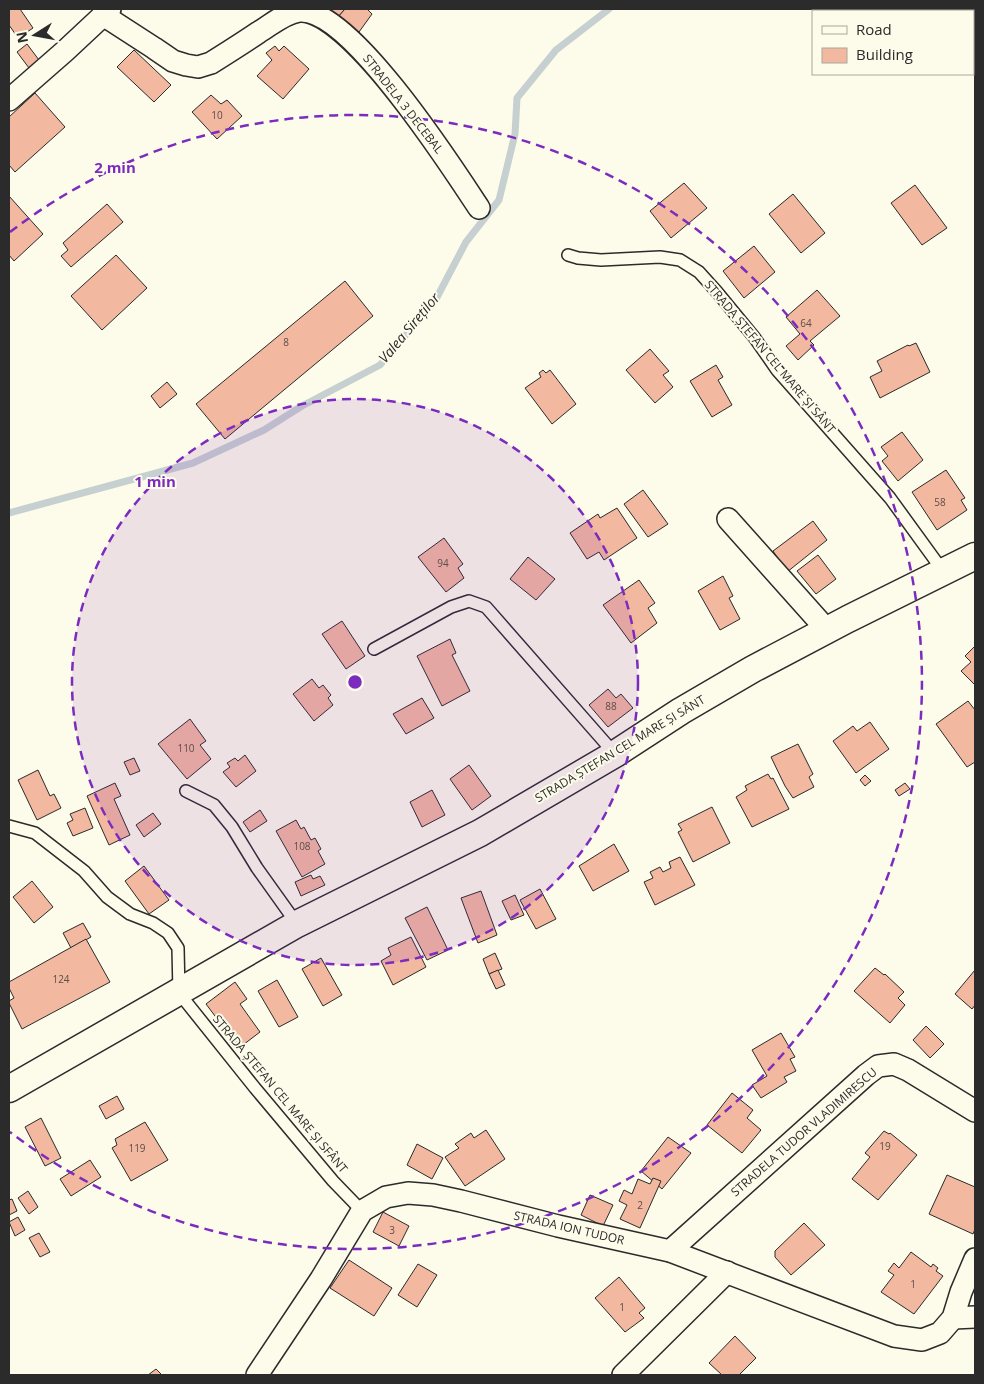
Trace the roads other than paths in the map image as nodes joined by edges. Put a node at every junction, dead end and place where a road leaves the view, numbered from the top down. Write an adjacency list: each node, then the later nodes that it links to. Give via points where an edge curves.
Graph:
1 (106, 12): 2 (street, STRADELA 3 DECEBAL); 3 (street, STRADELA 3 DECEBAL, via 172,61 198,67 211,63 296,11 308,11 320,17 338,29 377,69)
2 (9, 100)
3 (479, 208)
4 (568, 255): 7 (lane, STRADA ȘTEFAN CEL MARE ȘI SÂNT, via 601,260 660,257 680,260 699,272 754,337 777,370 890,498)
5 (728, 519): 8 (street)
6 (975, 556): 7 (street, STRADA ȘTEFAN CEL MARE ȘI SÂNT)
7 (943, 571): 8 (street, STRADA ȘTEFAN CEL MARE ȘI SÂNT)
8 (827, 630): 10 (street, STRADA ȘTEFAN CEL MARE ȘI SÂNT, via 680,711)
9 (374, 649): 10 (lane, via 451,607 469,601 486,607)
10 (615, 754): 13 (street, STRADA ȘTEFAN CEL MARE ȘI SÂNT, via 480,833)
11 (186, 791): 13 (lane, via 214,805)
12 (9, 826): 14 (lane, via 35,833 84,871 107,897 130,914 168,933 178,948)
13 (297, 924): 14 (street, STRADA ȘTEFAN CEL MARE ȘI SÂNT)
14 (179, 993): 15 (street, STRADA ȘTEFAN CEL MARE ȘI SÂNT); 17 (lane, STRADA ȘTEFAN CEL MARE ȘI SFÂNT, via 333,1181)
15 (9, 1089)
16 (975, 1111): 18 (street, STRADELA TUDOR VLADIMIRESCU, via 908,1070 894,1064 878,1066)
17 (362, 1211): 18 (street, STRADA ION TUDOR, via 386,1197 408,1193 433,1195); 23 (street, STRADA ION TUDOR)
18 (670, 1251): 20 (street, STRADA ION TUDOR)
19 (975, 1259): 22 (street)
20 (727, 1272): 22 (street, STRADA ION TUDOR, via 894,1336 922,1340 940,1333); 24 (street)
21 (975, 1317): 22 (street)
22 (953, 1318)
23 (257, 1375)
24 (623, 1375)

